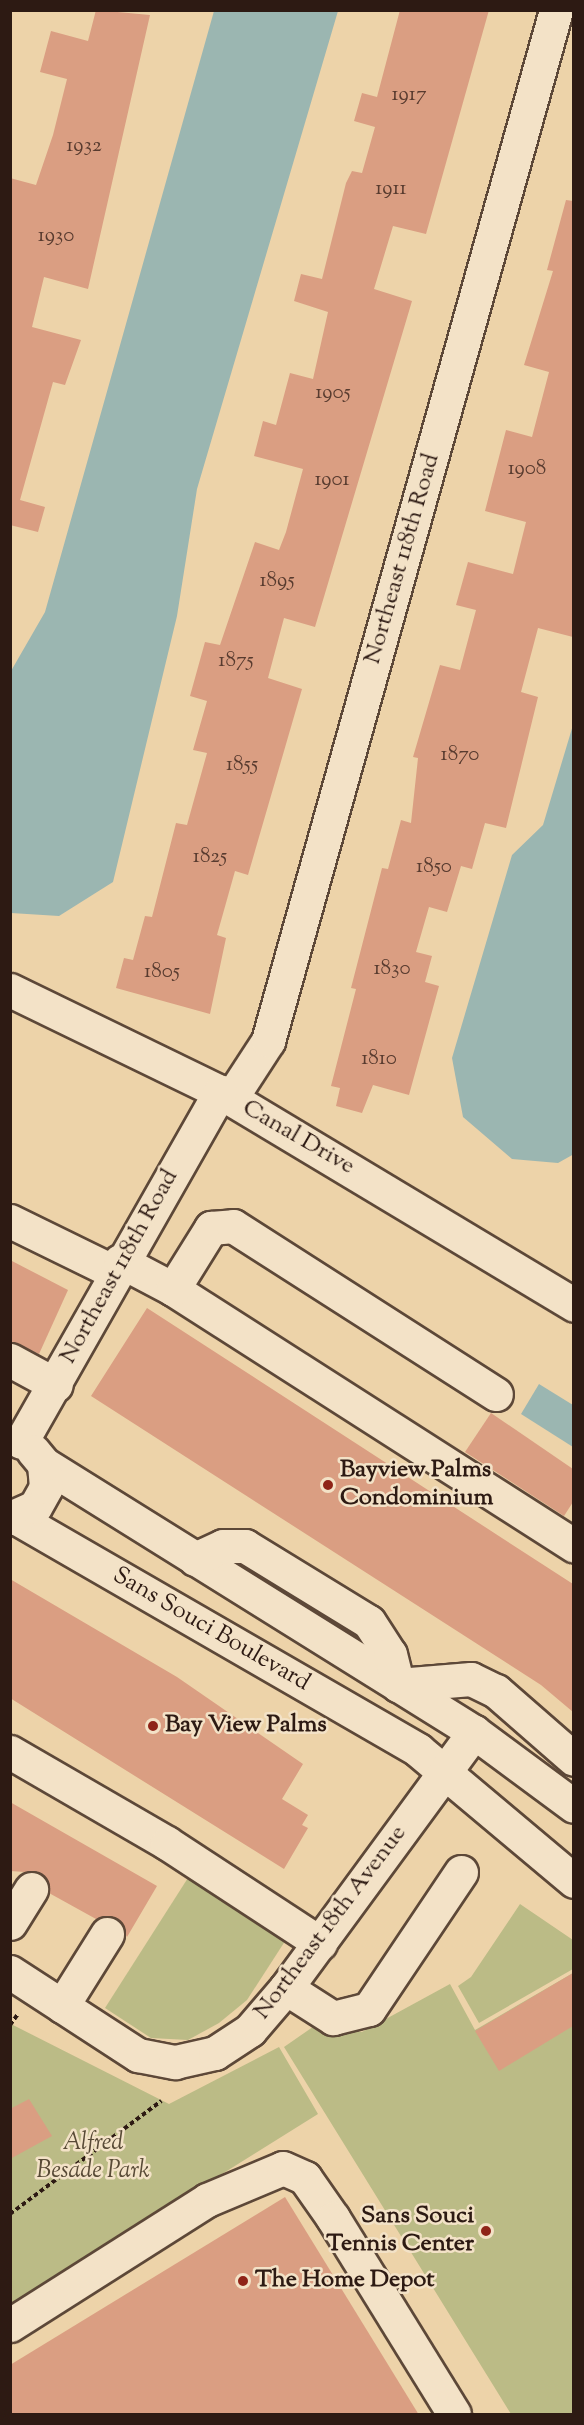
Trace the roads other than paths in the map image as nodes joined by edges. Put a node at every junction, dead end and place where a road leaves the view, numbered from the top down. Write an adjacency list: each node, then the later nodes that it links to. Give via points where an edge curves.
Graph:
1 (556, 10): 3 (street, Northeast 118th Road, via 268,1041)
2 (10, 990): 3 (street, Canal Drive)
3 (225, 1095): 5 (street, Northeast 118th Road); 7 (street, Canal Drive)
4 (10, 1221): 5 (street)
5 (117, 1267): 6 (street); 9 (street, Northeast 118th Road)
6 (173, 1289): 10 (street, via 211,1228 234,1226); 13 (street)
7 (573, 1305)
8 (10, 1360): 9 (street)
9 (56, 1384): 11 (street, Northeast 118th Road)
10 (496, 1394)
11 (25, 1449): 12 (street, via 42,1498); 14 (street, Sans Souci Boulevard)
12 (13, 1517): 18 (street, Sans Souci Boulevard, via 418,1750)
13 (573, 1545)
14 (398, 1685): 15 (street, Sans Souci Boulevard); 17 (street, via 471,1679 496,1691)
15 (474, 1732): 18 (street, Northeast 18th Avenue); 19 (street, Sans Souci Boulevard)
16 (10, 1752): 25 (street, via 167,1843)
17 (573, 1759)
18 (443, 1772): 21 (street, Sans Souci Boulevard); 25 (street, Northeast 18th Avenue)
19 (573, 1806)
20 (461, 1872): 27 (street, via 369,2010 333,2018)
21 (573, 1881)
22 (31, 1889): 23 (street)
23 (10, 1923)
24 (107, 1934): 28 (street)
25 (320, 1943): 27 (street, Northeast 18th Avenue)
26 (10, 1972): 28 (street, Northeast 18th Avenue)
27 (286, 1988): 28 (street, Northeast 18th Avenue, via 235,2042 175,2062 138,2055)
28 (62, 2006)
29 (10, 2325): 30 (street, via 207,2200 283,2168 305,2178 333,2218)
30 (454, 2415)

